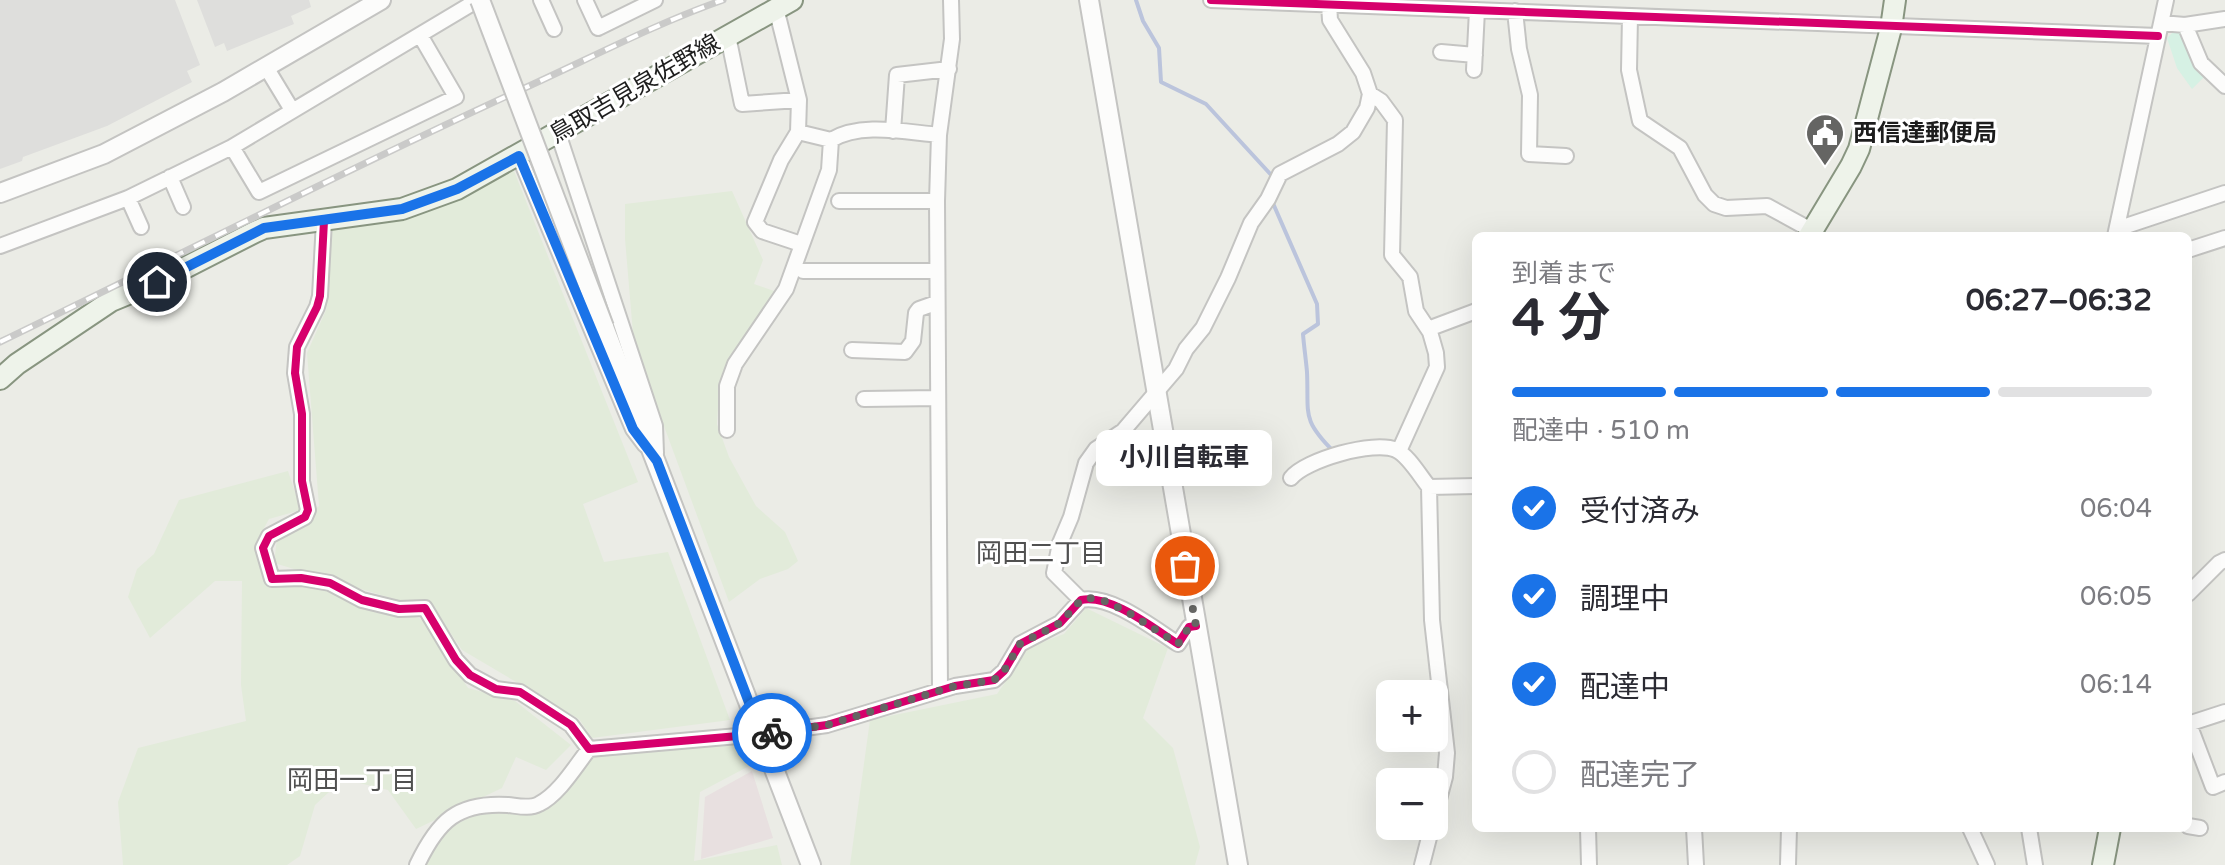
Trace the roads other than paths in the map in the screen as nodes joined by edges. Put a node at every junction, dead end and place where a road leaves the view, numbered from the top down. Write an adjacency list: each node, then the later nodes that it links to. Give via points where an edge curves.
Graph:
1 (381, 0): 26 (street)
2 (479, 0): 22 (street); 69 (street, bridge)
3 (541, 0): 20 (street)
4 (585, 0): 5 (street, via 598,28)
5 (655, 0)
6 (951, 0): 27 (street)
7 (1089, 0): 64 (street)
8 (1211, 0): 13 (street)
9 (1637, 0): 16 (street)
10 (1895, 0): 19 (main road)
11 (2166, 0): 21 (street)
12 (784, 4): 23 (main road, 鳥取吉見泉佐野線); 31 (street)
13 (1329, 4): 14 (street); 30 (street, via 1330,20)
14 (1477, 10): 15 (street); 25 (street)
15 (1515, 11): 16 (street); 40 (street, via 1530,95 1529,154)
16 (1632, 16): 19 (street); 50 (street, via 1629,70 1640,121 1680,148 1714,204 1767,206)
17 (2225, 19): 18 (street)
18 (2185, 25): 21 (street); 29 (street, via 2201,63)
19 (1891, 28): 21 (street); 51 (main road, via 1859,149)
20 (554, 29)
21 (2160, 29): 52 (street)
22 (420, 35): 32 (street); 38 (street, via 456,97 259,192)
23 (728, 36): 31 (street, via 742,104); 35 (main road, 鳥取吉見泉佐野線)
24 (1441, 52): 25 (street)
25 (1475, 55): 28 (street)
26 (266, 67): 32 (street); 42 (street, via 104,154)
27 (949, 69): 33 (street, via 897,75); 36 (street)
28 (1474, 70)
29 (2225, 86)
30 (1370, 94): 61 (street, via 1395,120 1392,255 1410,277 1416,311); 64 (street, via 1353,132 1280,174 1251,223 1203,328)
31 (799, 100): 34 (street)
32 (292, 110): 38 (street)
33 (893, 131): 36 (street); 37 (street, via 860,130)
34 (798, 132): 37 (street); 54 (street, via 755,222 762,231)
35 (558, 133): 39 (main road, 鳥取吉見泉佐野線); 69 (street, via 655,426)
36 (939, 135): 46 (street)
37 (831, 140): 54 (street, via 829,170)
38 (232, 147): 41 (street)
39 (519, 156): 48 (main road, 鳥取吉見泉佐野線, via 425,202); 69 (street, via 633,429)
40 (1566, 156)
41 (170, 177): 44 (street); 47 (street)
42 (0, 193)
43 (2225, 193): 52 (street)
44 (128, 198): 49 (street); 55 (street)
45 (839, 201): 46 (street)
46 (937, 201): 58 (street)
47 (183, 207)
48 (324, 221): 63 (main road, 鳥取吉見泉佐野線, via 264,228 111,301); 82 (street, via 320,296 297,347 295,373 308,510 305,517 269,536 263,548 272,579 330,583 362,600 399,609 425,608 470,675 496,689 520,692 571,725)
49 (141, 227)
50 (1804, 232)
51 (1806, 232)
52 (2116, 232)
53 (2225, 238): 56 (street)
54 (801, 244): 67 (street, via 786,289 735,364 727,386)
55 (0, 246)
56 (2192, 249)
57 (803, 271): 58 (street)
58 (936, 271): 59 (street)
59 (936, 303): 62 (street, via 916,313 913,341 905,352); 65 (street)
60 (1472, 312): 61 (street)
61 (1428, 329): 68 (street, via 1437,367)
62 (852, 350)
63 (0, 379)
64 (1155, 391): 75 (street, via 1123,431 1096,449 1082,473 1054,573); 76 (street)
65 (938, 398): 66 (street); 77 (street)
66 (864, 399)
67 (727, 430)
68 (1399, 451): 70 (street, via 1370,448 1325,457); 72 (street)
69 (657, 461): 81 (street)
70 (1291, 478)
71 (1472, 486): 72 (street)
72 (1429, 487): 83 (street, via 1432,620)
73 (2225, 560): 74 (street)
74 (2192, 590)
75 (1081, 600): 76 (street, via 1104,601 1178,644 1189,627); 77 (street, via 1060,623 1020,644 994,680)
76 (1196, 626): 94 (street)
77 (940, 690): 81 (street, via 827,725)
78 (2225, 712): 79 (street)
79 (2192, 723)
80 (2192, 732): 84 (street, via 2213,787)
81 (761, 734): 82 (street); 93 (street)
82 (589, 749): 92 (street, via 548,799 534,807 485,804 450,817 436,830)
83 (1446, 768)
84 (2225, 782)
85 (1588, 832): 96 (street)
86 (1694, 832): 97 (street)
87 (1789, 832): 98 (street)
88 (1972, 832): 99 (street)
89 (2030, 832): 100 (street)
90 (2109, 832): 101 (main road)
91 (1428, 840): 95 (street)
92 (417, 865)
93 (811, 865)
94 (1238, 865)
95 (1422, 865)
96 (1589, 865)
97 (1696, 865)
98 (1788, 865)
99 (1987, 865)
100 (2035, 865)
101 (2103, 865)

